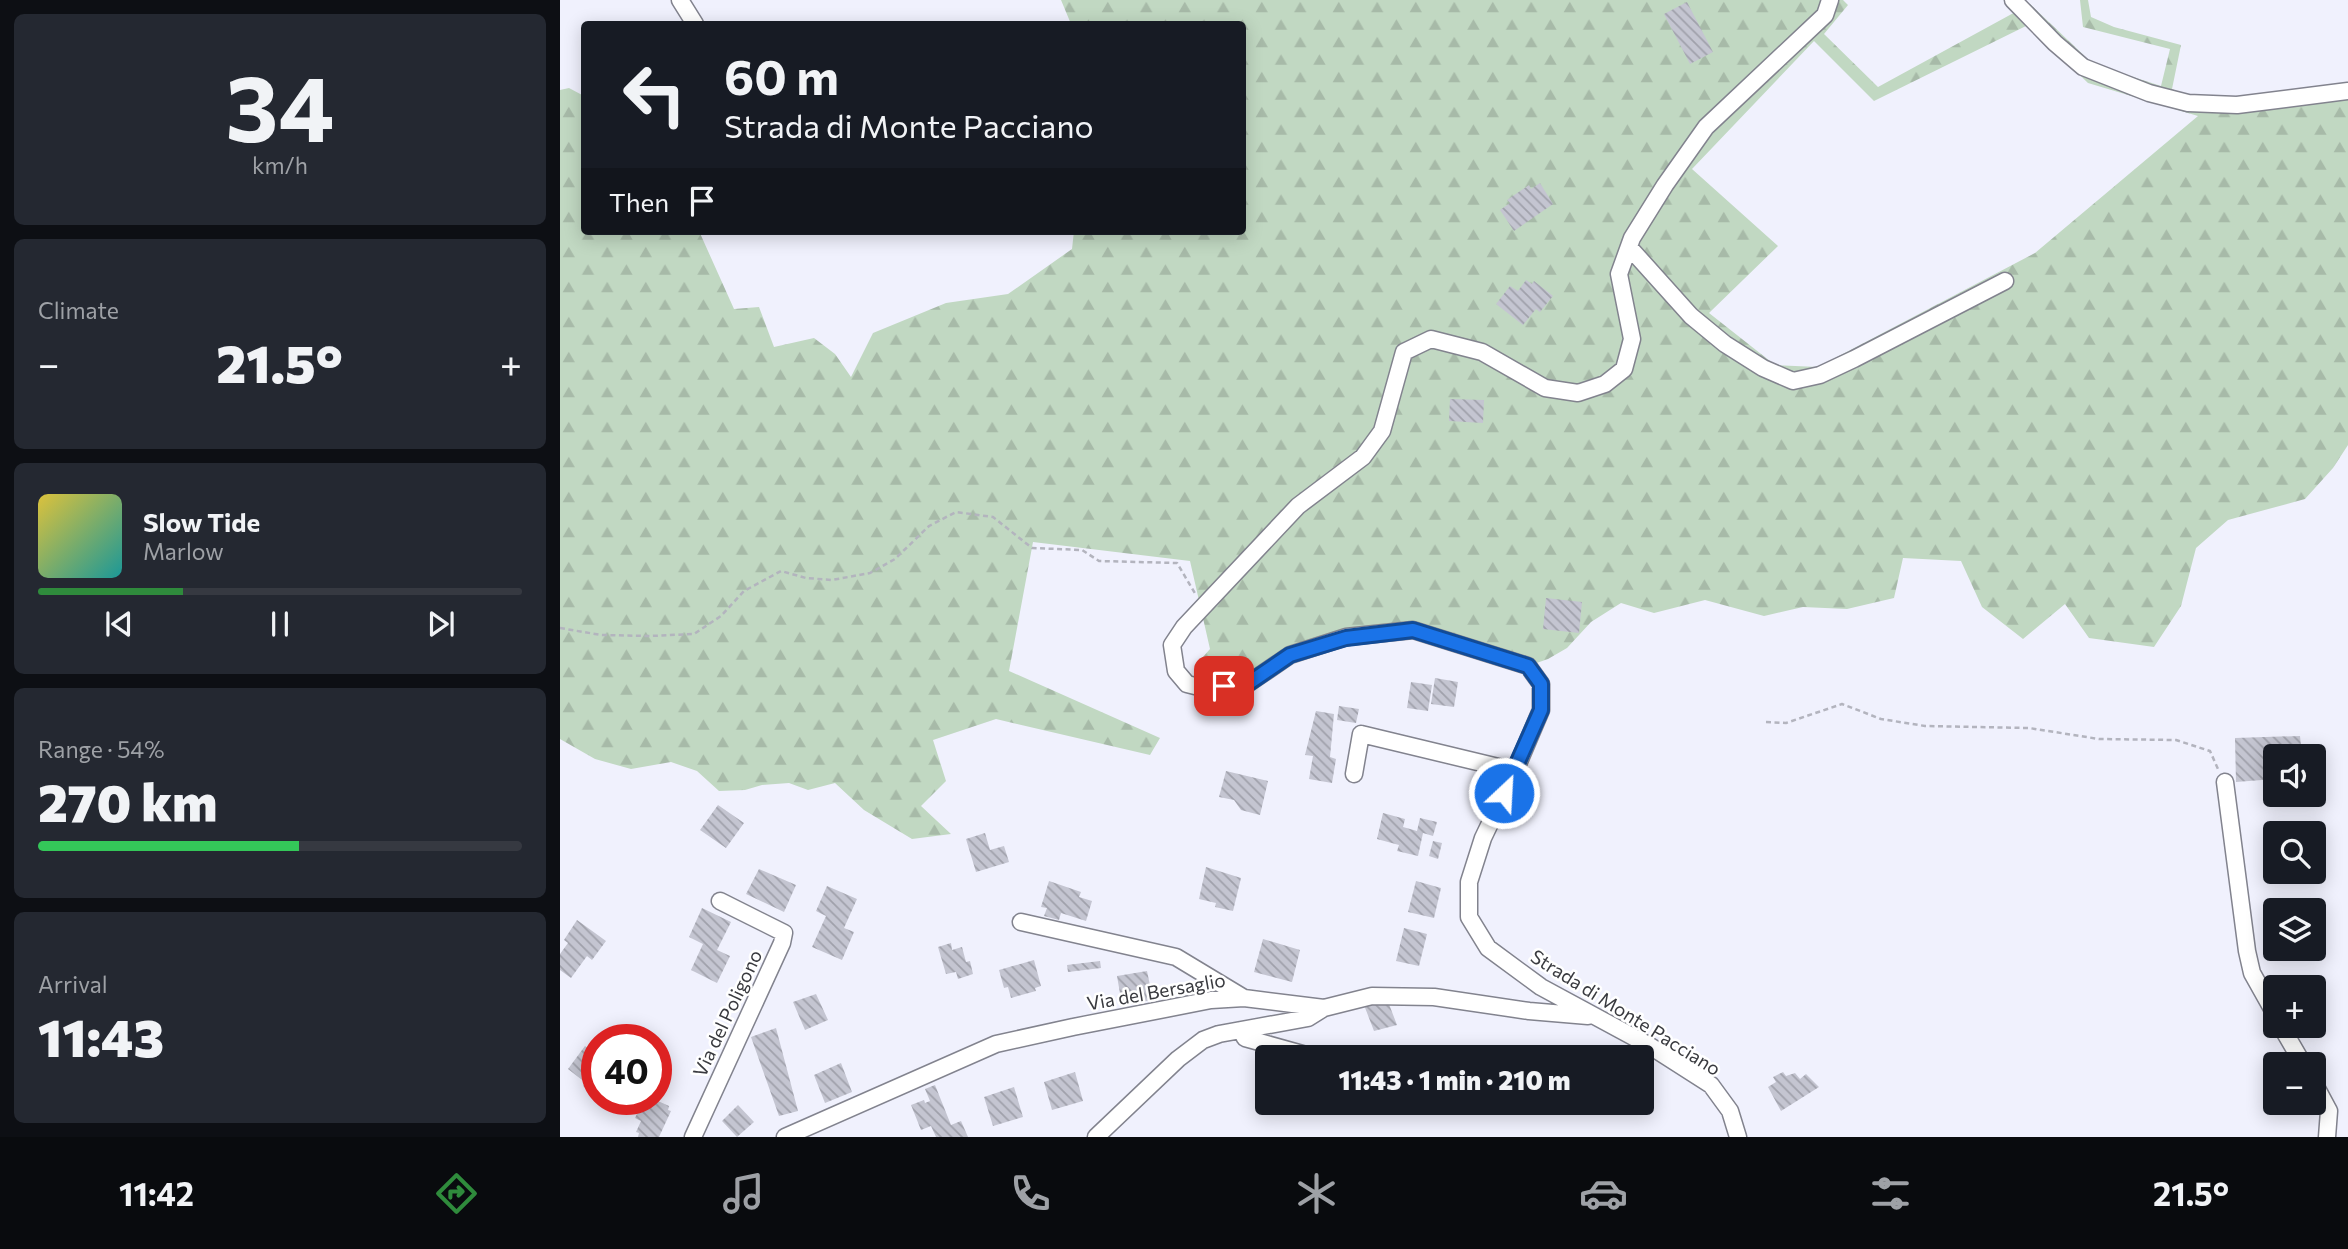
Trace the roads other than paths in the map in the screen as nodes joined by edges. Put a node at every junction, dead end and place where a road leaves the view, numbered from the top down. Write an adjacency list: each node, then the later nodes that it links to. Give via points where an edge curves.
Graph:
1 (680, 0): 4 (street)
2 (2014, 0): 5 (street, via 2083,67 2149,93 2188,103 2237,105)
3 (1831, 1): 6 (street, Strada di Monte Pacciano, via 1825,15 1706,127)
4 (693, 21)
5 (2348, 91)
6 (1629, 247): 7 (street, via 1699,323 1763,368 1793,381 1854,359); 8 (street, Strada di Monte Pacciano, via 1619,274 1633,339 1625,369 1605,384 1578,393 1545,388 1482,352 1431,339 1404,352 1382,431 1363,457 1298,506 1172,645 1176,671 1187,684 1203,688 1246,685 1290,655 1346,638 1413,630 1528,666 1541,684 1541,710)
7 (2005, 281)
8 (1515, 771): 9 (street, via 1361,734); 16 (street, Strada di Monte Pacciano, via 1483,838 1469,882 1469,917 1488,948 1541,987)
9 (1354, 774)
10 (2225, 782): 13 (street, via 2247,951)
11 (720, 901): 20 (street, Via del Poligono, via 784,933)
12 (1021, 922): 14 (street, via 1176,957)
13 (2263, 993)
14 (1244, 998): 15 (street, Via del Bersaglio); 21 (street, Via del Bersaglio, via 1211,1000 996,1044)
15 (1324, 1008): 16 (street, Via del Bersaglio, via 1372,996 1434,997); 17 (street, via 1308,1018)
16 (1594, 1016): 23 (street, Strada di Monte Pacciano, via 1711,1085 1730,1111)
17 (1241, 1030): 18 (street, via 1245,1038); 22 (street, via 1203,1040)
18 (1270, 1045)
19 (2326, 1105): 24 (street)
20 (693, 1137)
21 (785, 1137)
22 (1096, 1137)
23 (1738, 1137)
24 (2327, 1137)

